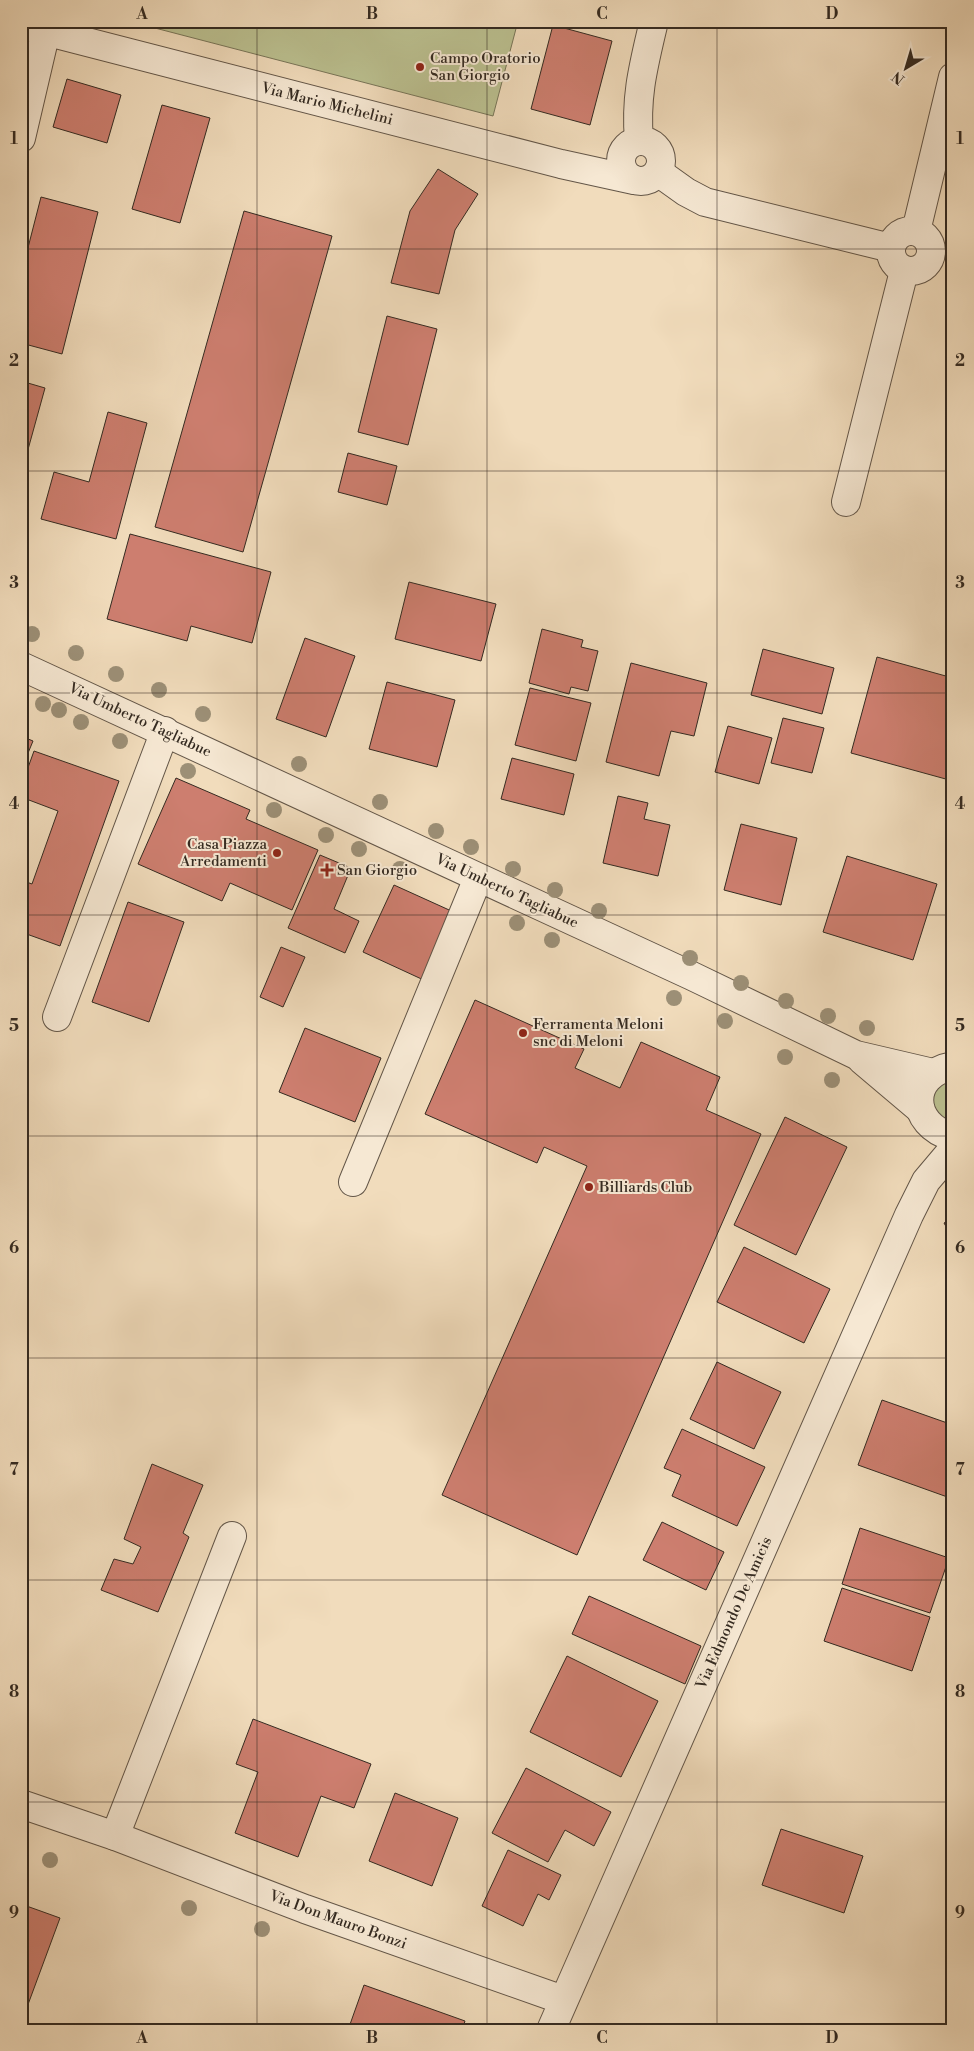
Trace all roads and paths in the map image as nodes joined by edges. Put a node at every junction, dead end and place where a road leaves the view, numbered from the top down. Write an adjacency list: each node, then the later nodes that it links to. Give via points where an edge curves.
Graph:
1 (654, 21): 5 (street, via 640,81 637,118 639,140 652,144 660,153 661,167)
2 (28, 26): 4 (street); 5 (street, Via Mario Michelini, via 562,164)
3 (953, 77): 6 (street)
4 (21, 138)
5 (646, 176): 7 (street, via 705,202)
6 (916, 232): 7 (street, via 898,236); 7 (street, via 930,244 929,263 918,271)
7 (898, 259): 8 (street)
8 (846, 502)
9 (21, 666): 10 (street, Via Umberto Tagliabue)
10 (165, 731): 11 (street, Via Umberto Tagliabue); 12 (street)
11 (478, 878): 13 (street, Via Umberto Tagliabue); 18 (street)
12 (57, 1017)
13 (856, 1055): 14 (street, Via Umberto Tagliabue); 15 (street, Via Umberto Tagliabue)
14 (946, 1064): 15 (street, Via Edmondo De Amicis, via 922,1089 920,1099)
15 (924, 1116): 16 (street, Via Umberto Tagliabue, via 939,1133); 19 (street, Via Edmondo De Amicis, via 923,1164)
16 (953, 1137)
17 (953, 1149): 19 (street, Via Edmondo De Amicis, via 932,1173)
18 (353, 1182)
19 (918, 1196): 23 (street, Via Edmondo De Amicis)
20 (232, 1536): 22 (street)
21 (21, 1804): 22 (street, Via Don Mauro Bonzi)
22 (115, 1836): 23 (street, Via Don Mauro Bonzi, via 305,1909)
23 (563, 2000): 24 (street, Via Edmondo De Amicis)
24 (551, 2030)

